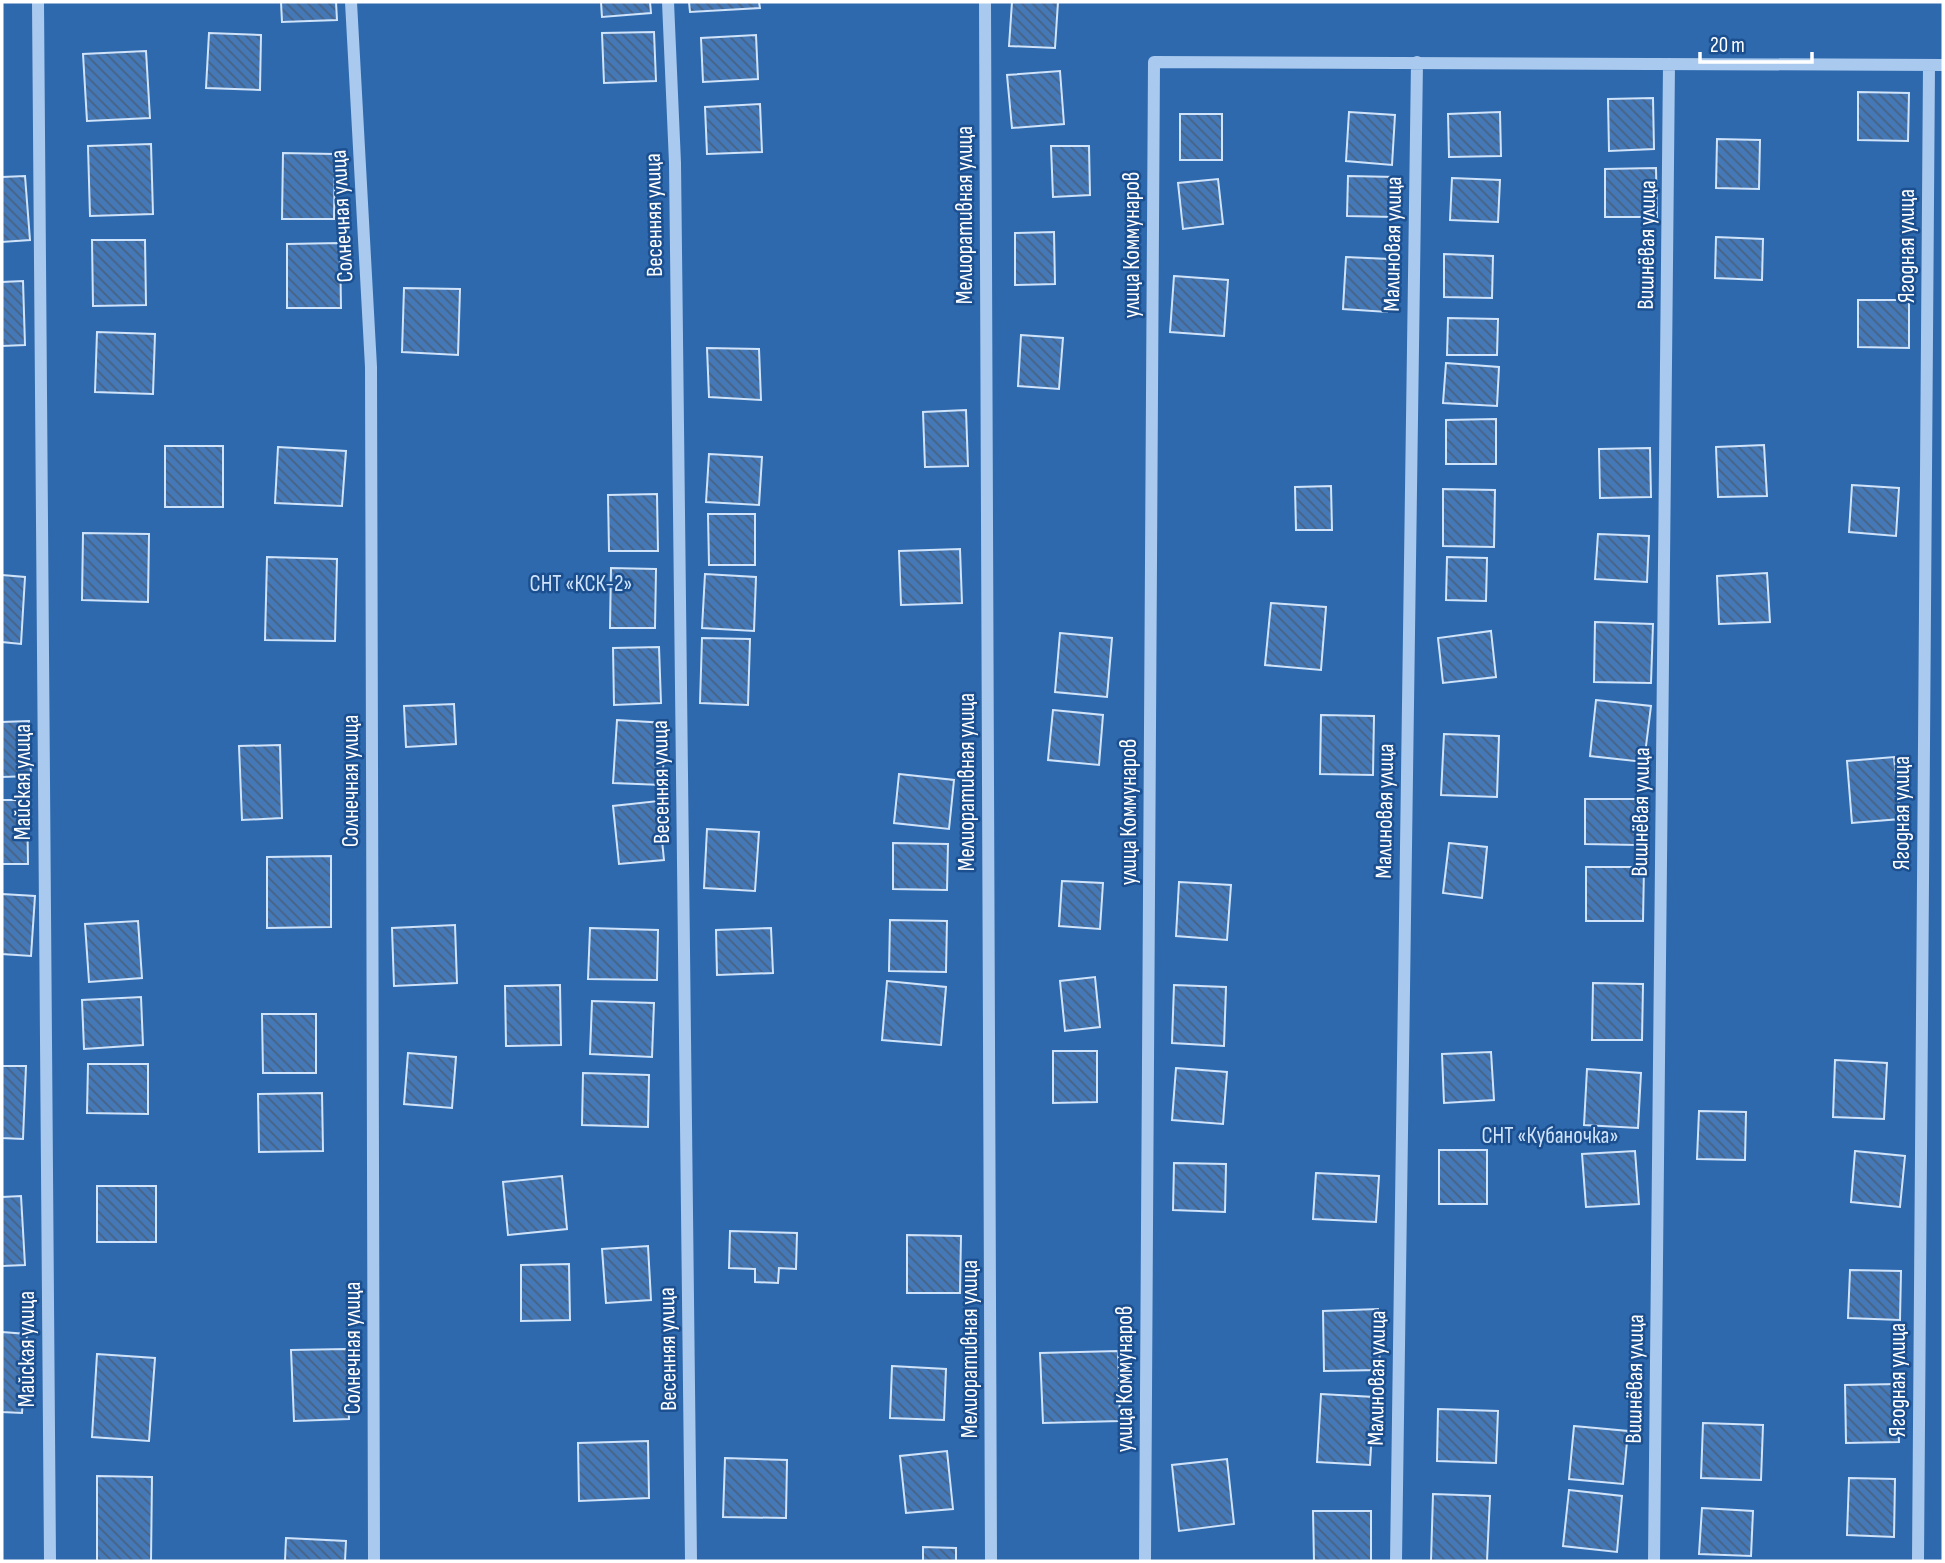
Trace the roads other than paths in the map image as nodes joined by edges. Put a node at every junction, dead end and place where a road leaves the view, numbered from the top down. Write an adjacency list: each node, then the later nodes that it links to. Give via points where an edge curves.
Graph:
1 (38, 2): 9 (street, Майская улица)
2 (351, 2): 10 (street, Солнечная улица, via 371,368)
3 (668, 2): 11 (street, Весенняя улица, via 675,163)
4 (985, 2): 12 (street, Мелиоративная улица)
5 (1417, 62): 6 (street); 13 (street, улица Коммунаров, via 1154,62); 14 (street, Малиновая улица)
6 (1670, 64): 7 (street); 15 (street, Вишнёвая улица)
7 (1929, 65): 8 (street); 16 (street, Ягодная улица)
8 (1943, 65)
9 (50, 1561)
10 (374, 1561)
11 (691, 1561)
12 (991, 1561)
13 (1145, 1561)
14 (1396, 1561)
15 (1654, 1561)
16 (1918, 1561)

